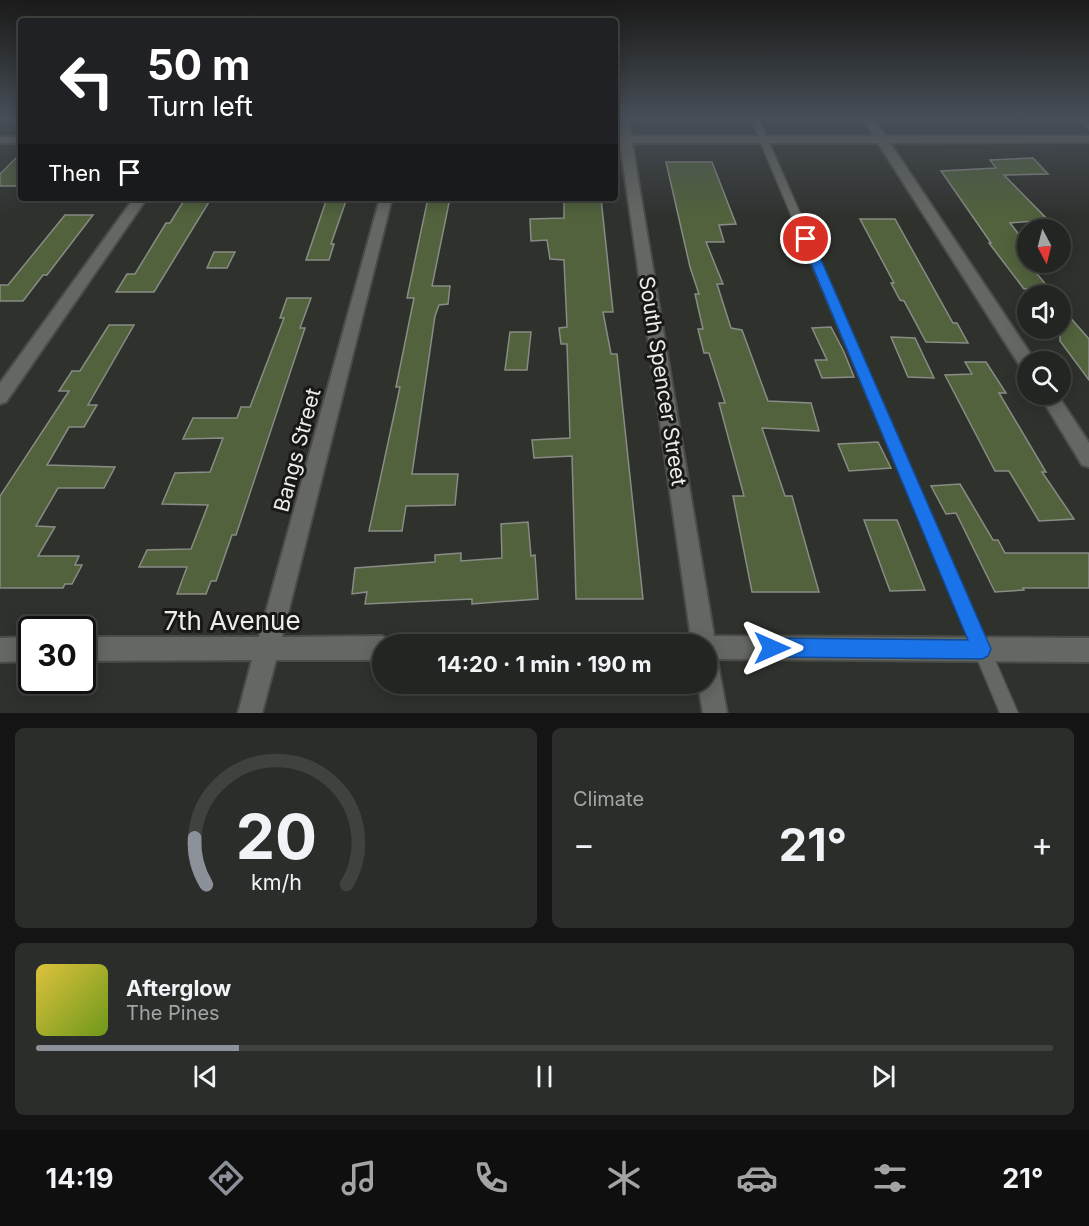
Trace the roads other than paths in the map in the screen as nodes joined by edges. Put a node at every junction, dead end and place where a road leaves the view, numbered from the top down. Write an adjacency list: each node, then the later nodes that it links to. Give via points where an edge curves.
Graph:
1 (622, 150): 10 (street, South Spencer Street)
2 (768, 150): 15 (lane)
3 (889, 150): 6 (street)
4 (139, 201): 7 (street)
5 (386, 201): 12 (street, Bangs Street)
6 (1020, 351)
7 (0, 397)
8 (1054, 405): 9 (street)
9 (1089, 459)
10 (703, 634)
11 (717, 646): 15 (street)
12 (268, 648): 13 (street, 7th Avenue); 14 (street, 7th Avenue); 20 (street, Bangs Street)
13 (372, 648)
14 (96, 649)
15 (982, 649): 18 (street); 22 (lane)
16 (0, 650): 17 (street)
17 (18, 650)
18 (1089, 650)
19 (712, 694): 21 (street)
20 (250, 713)
21 (715, 713)
22 (1009, 713)

